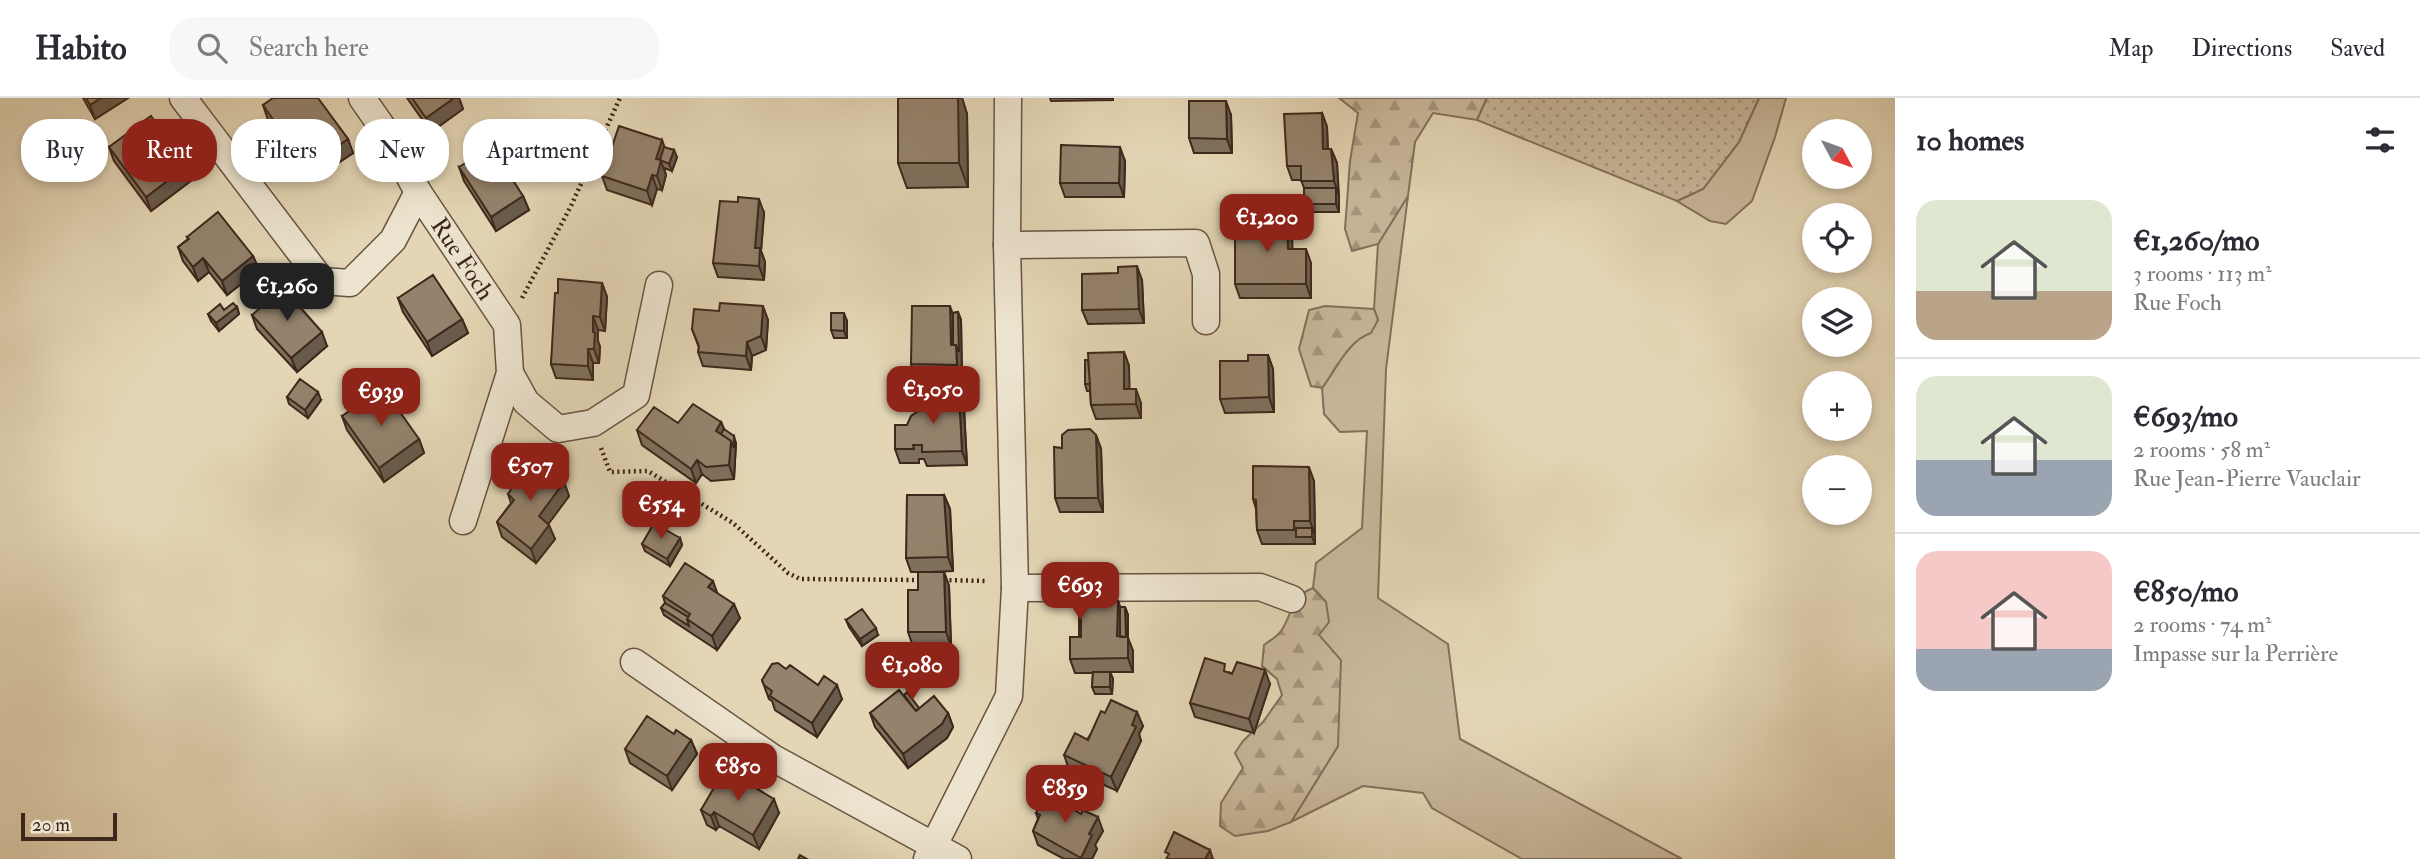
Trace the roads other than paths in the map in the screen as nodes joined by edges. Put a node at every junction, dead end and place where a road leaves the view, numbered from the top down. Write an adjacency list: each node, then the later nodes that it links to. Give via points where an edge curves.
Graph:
1 (183, 98): 4 (street, Rue Foch, via 322,281 350,283 393,240)
2 (362, 98): 4 (street, Rue Foch)
3 (1009, 98): 5 (street)
4 (418, 192): 8 (street, Rue Foch, via 507,325)
5 (1007, 245): 7 (street, via 1196,243 1206,274); 10 (street)
6 (659, 285): 8 (street, via 636,395 593,423 558,429 526,402)
7 (1206, 321)
8 (510, 373): 9 (street)
9 (463, 521)
10 (1015, 588): 11 (street, via 1260,587); 13 (street, via 1009,695)
11 (1292, 599)
12 (634, 662): 13 (street, via 773,758)
13 (930, 853): 14 (street)
14 (958, 859)

